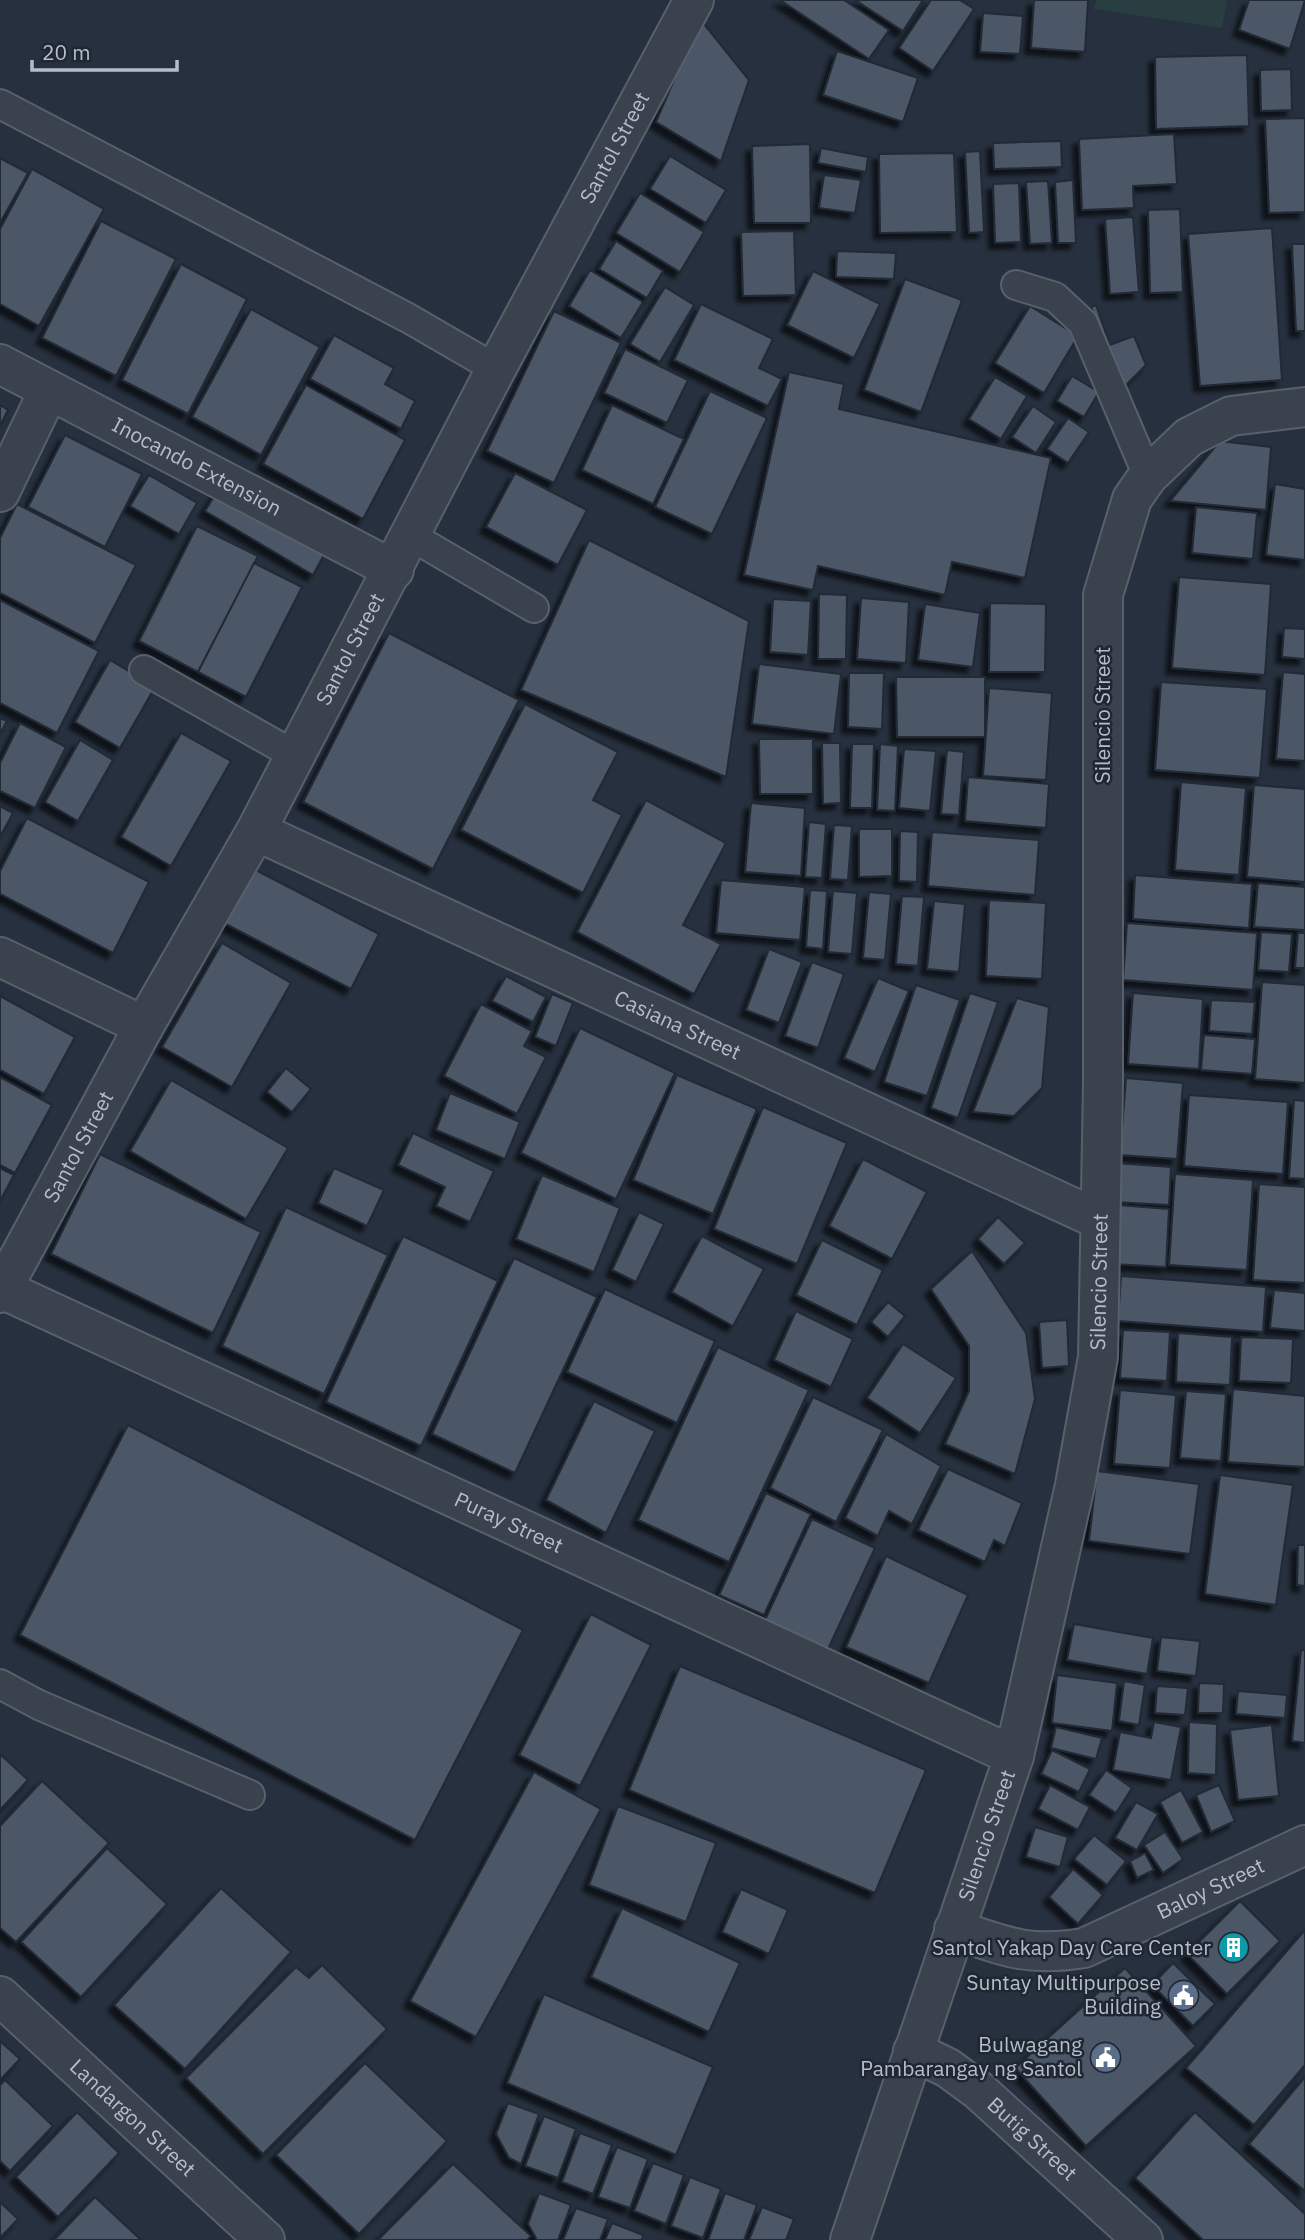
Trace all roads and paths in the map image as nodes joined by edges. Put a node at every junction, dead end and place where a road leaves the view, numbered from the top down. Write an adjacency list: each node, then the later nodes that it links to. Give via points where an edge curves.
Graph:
1 (694, 0): 5 (street, Santol Street)
2 (0, 104): 5 (lane, via 408,318)
3 (1016, 285): 8 (lane, via 1055,297 1083,323)
4 (0, 364): 6 (street, Inocando Extension)
5 (496, 369): 10 (street, Santol Street)
6 (49, 390): 9 (street); 11 (street, Inocando Extension)
7 (1305, 407): 8 (street, Silencio Street, via 1231,416 1189,437)
8 (1148, 476): 18 (street, Silencio Street, via 1132,499 1103,595)
9 (0, 492)
10 (411, 536): 11 (street, Santol Street); 12 (lane)
11 (394, 570): 14 (street, Santol Street)
12 (534, 608)
13 (144, 670): 14 (lane)
14 (296, 756): 15 (street, Santol Street)
15 (256, 831): 17 (street, Santol Street); 18 (street, Casiana Street)
16 (0, 957): 17 (street)
17 (144, 1026): 19 (street, Santol Street)
18 (1100, 1220): 21 (street, Silencio Street, via 1097,1357 1075,1485)
19 (1, 1291): 21 (street, Puray Street)
20 (0, 1684): 22 (lane)
21 (1014, 1756): 24 (street, Silencio Street)
22 (250, 1795)
23 (1305, 1845): 24 (street, Baloy Street, via 1084,1948 1048,1954 1009,1948)
24 (954, 1929): 26 (street, Silencio Street)
25 (0, 1996): 27 (street, Landargon Street)
26 (913, 2051): 28 (street, Silencio Street); 29 (street, Butig Street, via 978,2090)
27 (265, 2240)
28 (850, 2240)
29 (1143, 2240)

